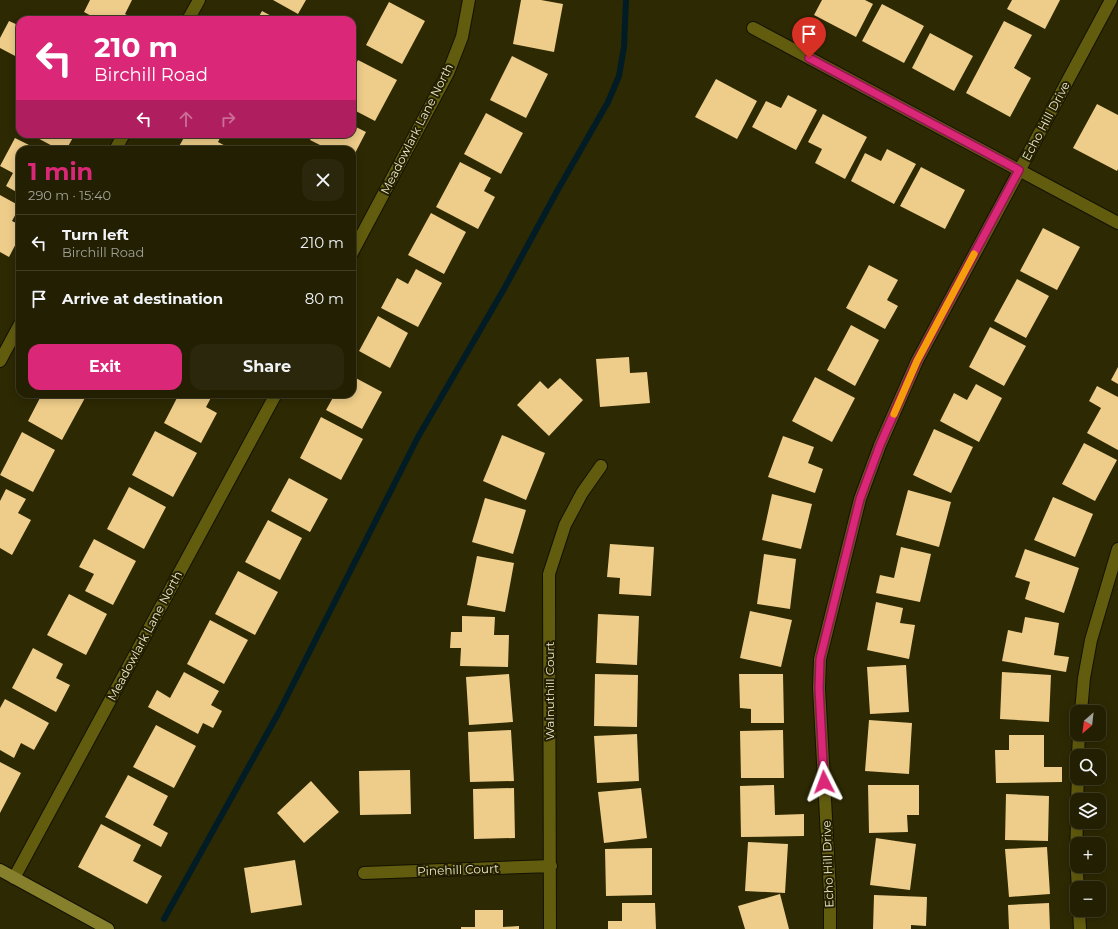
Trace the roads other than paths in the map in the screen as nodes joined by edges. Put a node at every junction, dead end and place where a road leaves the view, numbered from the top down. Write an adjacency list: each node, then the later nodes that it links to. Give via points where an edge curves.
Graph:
1 (199, 0): 4 (street)
2 (470, 0): 8 (street, Meadowlark Lane North, via 462,37 448,73)
3 (1111, 0): 6 (street, Echo Hill Drive)
4 (190, 16)
5 (753, 28): 6 (street)
6 (1019, 170): 7 (street); 24 (street, Echo Hill Drive, via 917,361 880,445 860,499 820,659 819,688)
7 (1118, 223)
8 (356, 246)
9 (16, 331): 10 (street)
10 (0, 361)
11 (274, 398): 19 (street, Meadowlark Lane North)
12 (601, 466): 16 (street, Walnuthill Court, via 582,493 565,525 549,574)
13 (1118, 549): 14 (street, via 1091,640)
14 (1082, 705)
15 (1077, 829): 20 (street)
16 (551, 866): 18 (street, Pinehill Court); 23 (street, Walnuthill Court)
17 (0, 870): 19 (main road)
18 (364, 873)
19 (14, 878): 22 (main road)
20 (1078, 881)
21 (1079, 917): 25 (street)
22 (108, 929)
23 (550, 929)
24 (830, 929)
25 (1080, 929)

